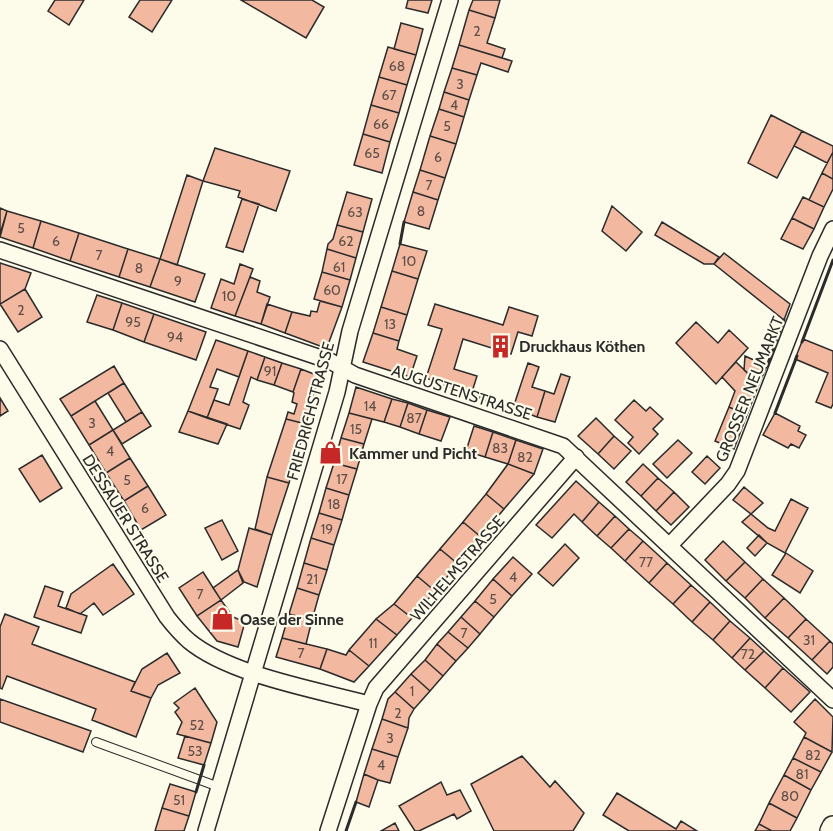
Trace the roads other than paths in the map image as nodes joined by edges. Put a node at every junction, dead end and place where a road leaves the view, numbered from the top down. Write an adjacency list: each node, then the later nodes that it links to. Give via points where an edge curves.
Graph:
1 (450, 0): 5 (street, FRIEDRICHSTRASSE)
2 (833, 229): 7 (street, GROSSER NEUMARKT, via 737,471)
3 (0, 250): 5 (street, AUGUSTENSTRASSE)
4 (0, 349): 8 (street, DESSAUER STRASSE, via 167,617 204,651)
5 (342, 368): 6 (street, AUGUSTENSTRASSE, via 543,438 563,446); 8 (street, FRIEDRICHSTRASSE)
6 (576, 457): 7 (street, AUGUSTENSTRASSE); 10 (street, WILHELMSTRASSE, via 376,688)
7 (670, 545): 9 (street, AUGUSTENSTRASSE)
8 (253, 672): 10 (street, DESSAUER STRASSE); 12 (street, FRIEDRICHSTRASSE)
9 (833, 700)
10 (369, 704): 15 (street, WILHELMSTRASSE)
11 (96, 742): 12 (lane)
12 (219, 788): 14 (street, FRIEDRICHSTRASSE)
13 (833, 827): 16 (main road)
14 (206, 831)
15 (327, 831)
16 (831, 831)

